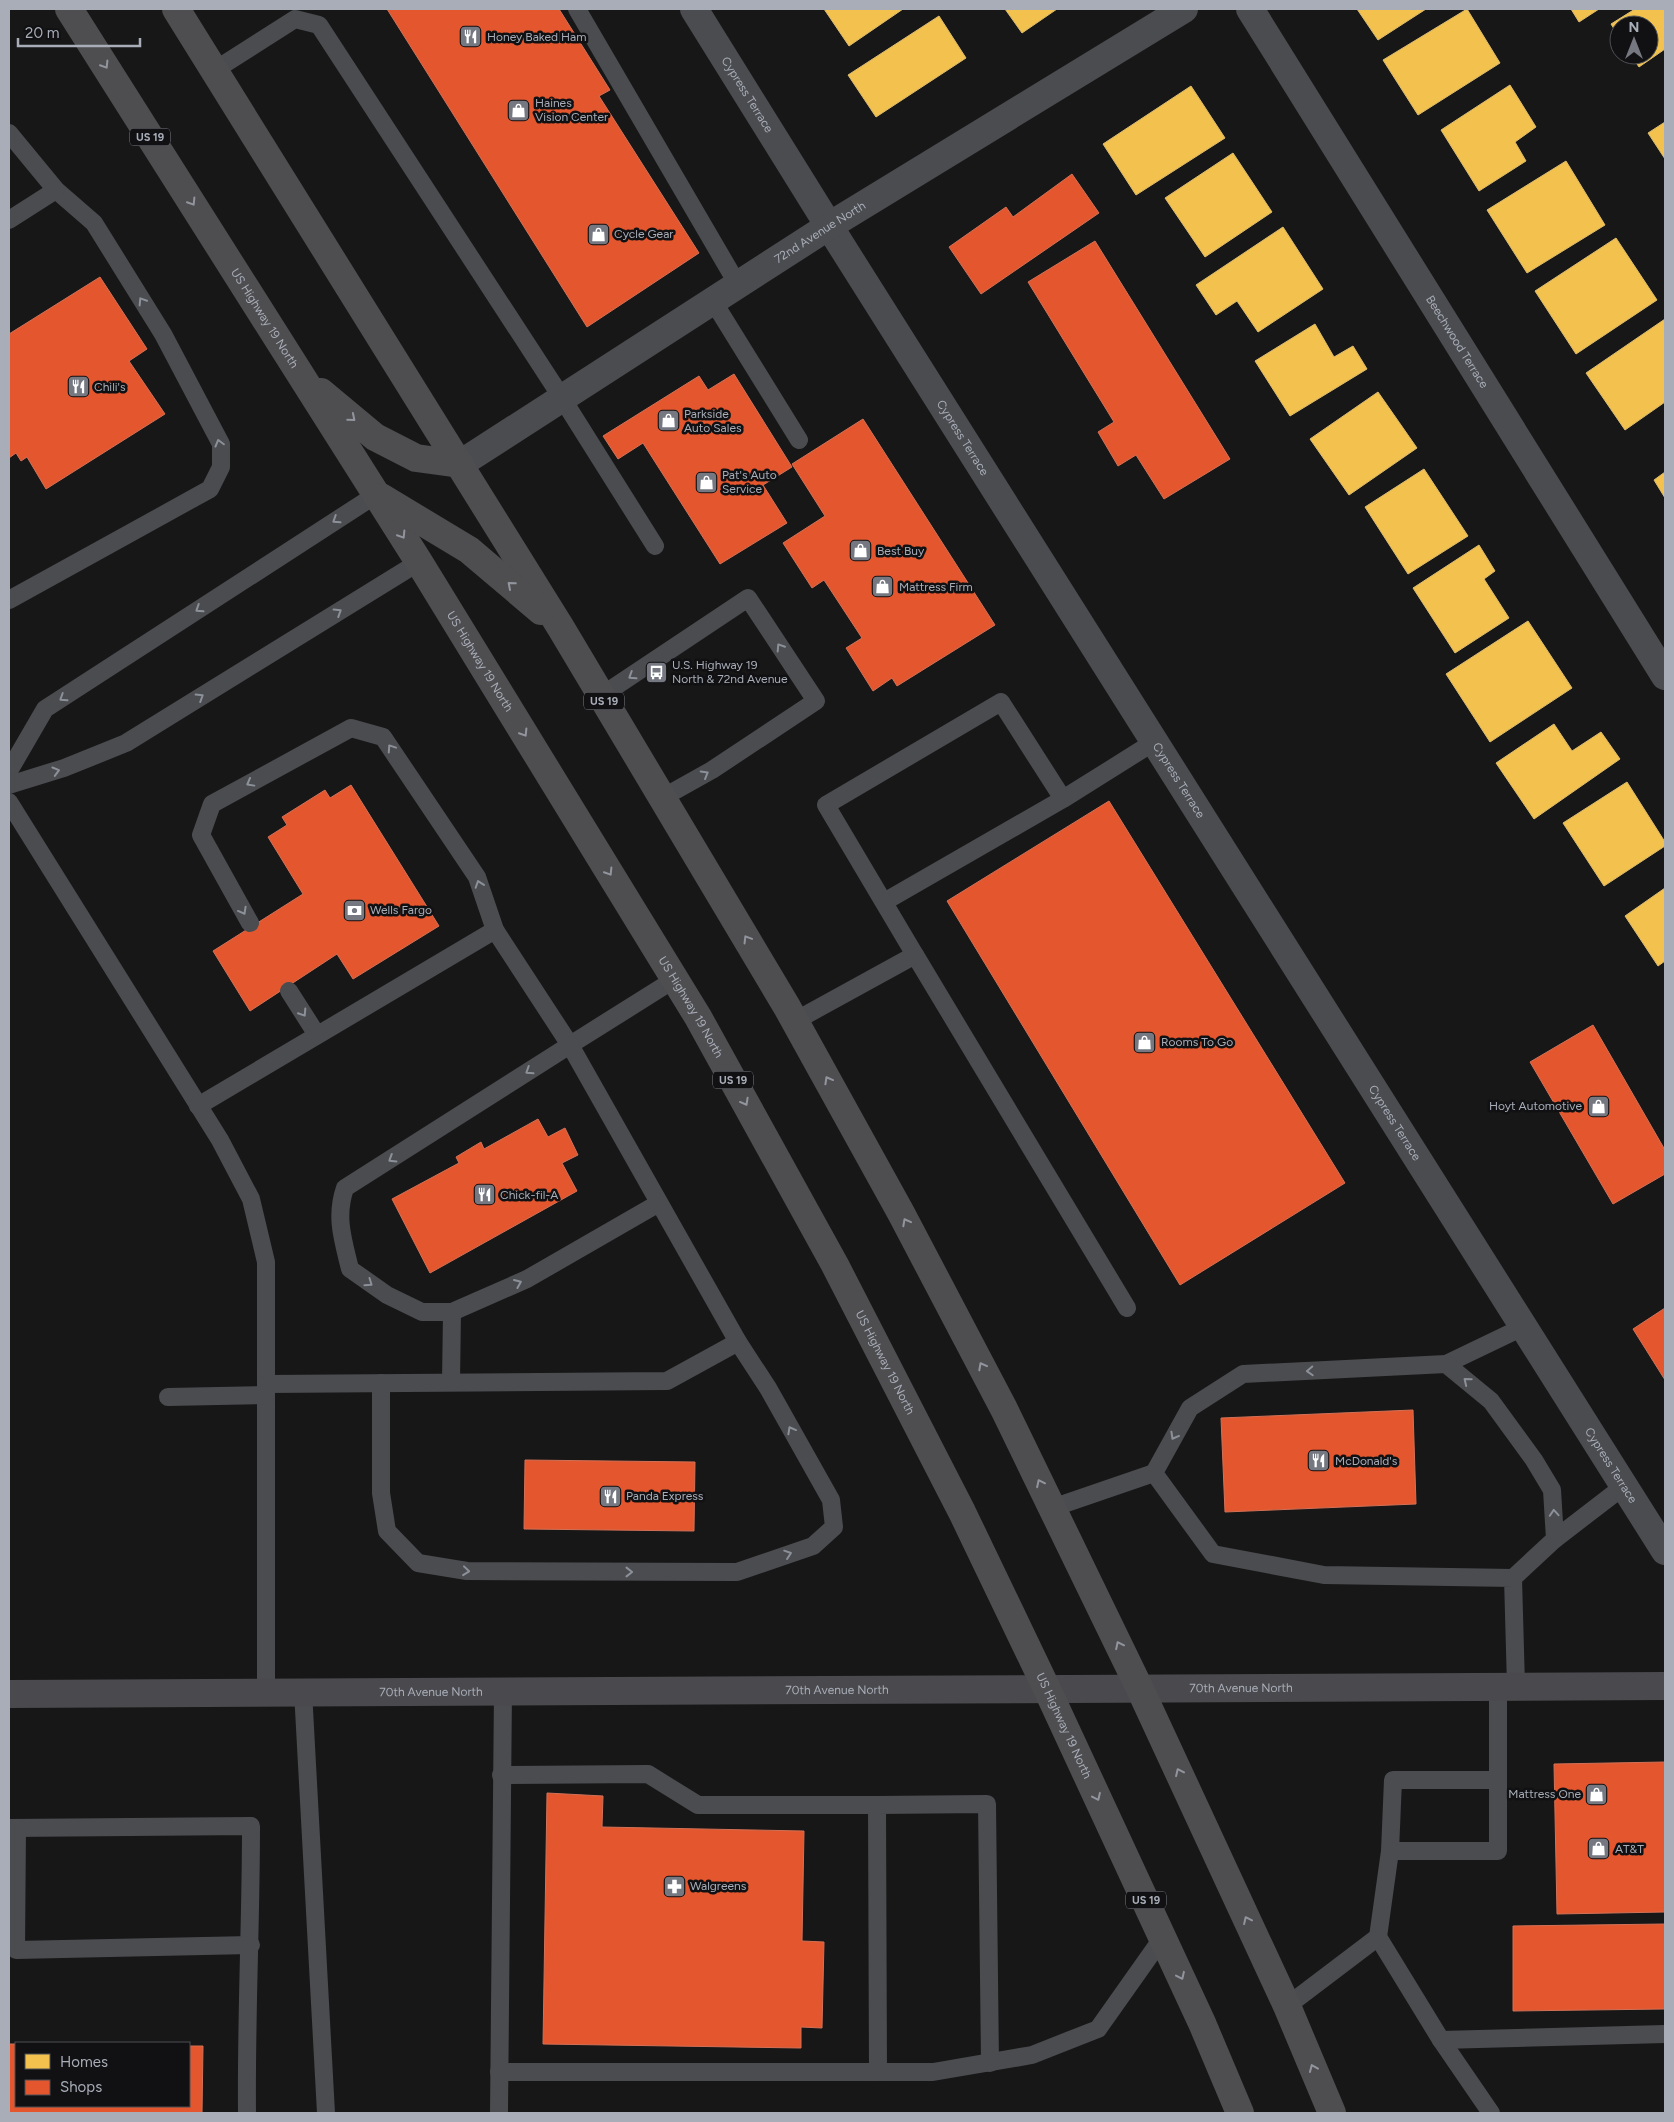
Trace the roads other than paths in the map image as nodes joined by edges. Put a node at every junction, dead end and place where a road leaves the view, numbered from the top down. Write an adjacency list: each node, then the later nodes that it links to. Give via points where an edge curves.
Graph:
1 (69, 9): 14 (highway, US Highway 19 North / US 19, one-way to 14)
2 (176, 9): 7 (highway, US 19)
3 (576, 9): 12 (lane)
4 (694, 9): 11 (street, Cypress Terrace)
5 (1184, 9): 11 (street, 72nd Avenue North)
6 (1250, 9): 23 (street, Beechwood Terrace)
7 (215, 70): 15 (lane, via 295,19 319,25); 17 (highway, US 19)
8 (9, 133): 9 (lane)
9 (56, 190): 10 (lane); 21 (lane, one-way to 9, via 210,489 221,467 221,444 163,334 94,223)
10 (9, 220)
11 (829, 226): 12 (street, 72nd Avenue North); 25 (street, Cypress Terrace)
12 (738, 285): 13 (street, 72nd Avenue North)
13 (713, 301): 15 (street, 72nd Avenue North); 16 (lane)
14 (301, 375): 17 (highway, one-way to 17, via 375,437 416,458); 18 (highway, US Highway 19 North / US 19)
15 (562, 398): 17 (street, 72nd Avenue North); 19 (lane)
16 (800, 440)
17 (460, 464): 22 (highway, US 19)
18 (377, 494): 20 (highway, US Highway 19 North / US 19, one-way to 20); 22 (highway, one-way to 18, via 469,550); 26 (lane, one-way to 26, via 45,710)
19 (655, 546)
20 (419, 562): 27 (lane, one-way to 20, via 64,768 126,743); 35 (highway, US Highway 19 North / US 19, one-way to 35)
21 (9, 600)
22 (561, 628): 24 (highway, US 19)
23 (1665, 676)
24 (601, 696): 28 (highway, US 19); 28 (lane, one-way to 24, via 712,770 816,701 748,598)
25 (1154, 742): 29 (lane); 44 (street, Cypress Terrace)
26 (9, 772)
27 (9, 785)
28 (662, 798): 37 (highway, US 19, one-way to 28)
29 (1063, 799): 31 (lane); 31 (lane, via 1001,702 826,805)
30 (9, 802): 40 (lane)
31 (884, 902): 34 (lane)
32 (250, 923): 33 (lane, one-way to 32, via 477,877 383,737 351,728 212,804 201,835)
33 (495, 930): 38 (lane); 39 (lane)
34 (914, 955): 37 (lane); 42 (lane)
35 (675, 978): 39 (lane); 59 (highway, US Highway 19 North / US 19, one-way to 59, via 835,1265 962,1512)
36 (289, 991): 38 (lane, one-way to 38)
37 (795, 1021): 53 (highway, US 19, one-way to 37, via 919,1247)
38 (317, 1035): 40 (lane)
39 (570, 1045): 41 (lane); 43 (lane, one-way to 43, via 345,1188 340,1204 340,1230 350,1269 387,1295 422,1312)
40 (198, 1106): 49 (lane, via 251,1199 266,1262)
41 (659, 1203): 43 (lane, one-way to 41, via 527,1279); 45 (lane)
42 (1127, 1308)
43 (452, 1312): 47 (lane)
44 (1523, 1327): 46 (lane); 52 (street, Cypress Terrace)
45 (738, 1342): 47 (lane, via 667,1381); 48 (lane, one-way to 45, via 381,1493 388,1532 418,1563 467,1571 737,1572 813,1546 834,1527 831,1500 768,1388)
46 (1446, 1364): 51 (lane, one-way to 51, via 1243,1374 1190,1408); 54 (lane, one-way to 46, via 1552,1490 1534,1460 1491,1401)
47 (451, 1382): 48 (lane)
48 (381, 1383): 49 (lane)
49 (266, 1389): 50 (lane); 61 (lane)
50 (168, 1397)
51 (1154, 1472): 53 (lane); 56 (lane, via 1213,1554 1324,1575)
52 (1624, 1486): 54 (lane); 55 (street, Cypress Terrace)
53 (1052, 1508): 60 (highway, US 19, one-way to 53)
54 (1556, 1539): 56 (lane)
55 (1665, 1551)
56 (1513, 1578): 57 (lane)
57 (1507, 1686): 58 (street, 70th Avenue North); 60 (street, 70th Avenue North); 66 (lane)
58 (1665, 1686)
59 (1047, 1689): 60 (street, 70th Avenue North); 63 (street, 70th Avenue North); 70 (highway, US Highway 19 North / US 19, one-way to 70)
60 (1140, 1689): 73 (highway, US 19, one-way to 60)
61 (266, 1691): 62 (street, 70th Avenue North); 64 (street, 70th Avenue North)
62 (303, 1691): 63 (street, 70th Avenue North); 80 (lane)
63 (503, 1691): 65 (lane)
64 (9, 1694)
65 (501, 1775): 67 (lane, via 648,1774 698,1805); 77 (lane)
66 (1498, 1780): 69 (lane, via 1393,1780); 69 (lane, via 1498,1851)
67 (877, 1804): 76 (lane, via 987,1804); 78 (lane)
68 (13, 1828): 72 (lane, via 251,1826); 72 (lane, via 16,1950)
69 (1390, 1851): 71 (lane)
70 (1163, 1937): 76 (lane, via 1098,2029 1032,2055); 82 (highway, US Highway 19 North / US 19, one-way to 82)
71 (1378, 1937): 73 (lane); 75 (lane)
72 (251, 1945): 79 (lane, via 246,2038)
73 (1287, 2006): 83 (highway, US 19, one-way to 73)
74 (1665, 2034): 75 (lane)
75 (1441, 2040): 84 (lane)
76 (990, 2063): 78 (lane, via 933,2072)
77 (500, 2072): 78 (lane); 81 (lane)
78 (878, 2072)
79 (247, 2113)
80 (326, 2113)
81 (499, 2113)
82 (1240, 2113)
83 (1332, 2113)
84 (1491, 2113)

